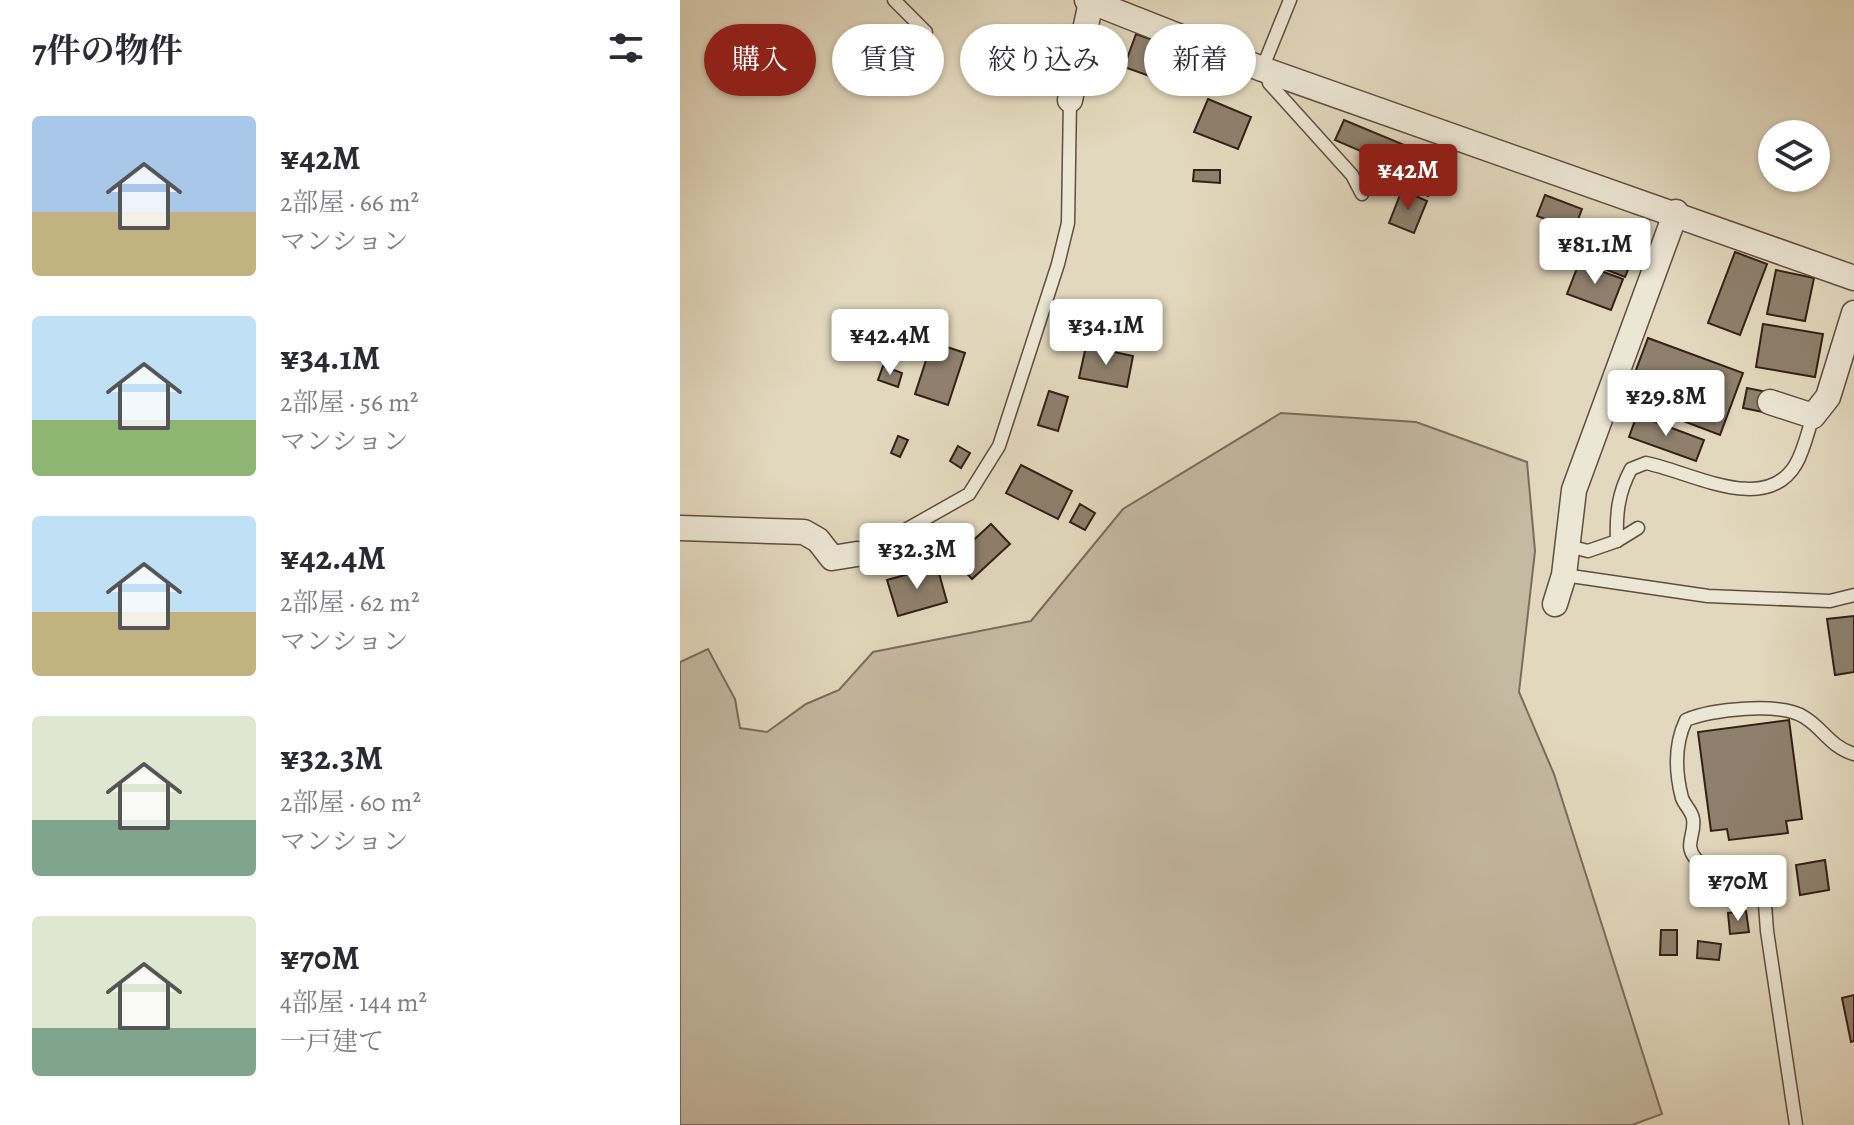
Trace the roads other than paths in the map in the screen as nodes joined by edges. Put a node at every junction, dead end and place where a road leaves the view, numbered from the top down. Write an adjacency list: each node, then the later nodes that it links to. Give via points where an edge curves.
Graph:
1 (894, 0): 4 (lane)
2 (1290, 0): 5 (lane)
3 (1089, 1): 5 (street); 6 (street)
4 (918, 24)
5 (1265, 70): 7 (lane, via 1269,83 1352,175); 8 (street)
6 (1070, 100): 17 (lane, via 1068,223 999,446 969,494)
7 (1362, 194)
8 (1676, 212): 9 (street); 16 (street, via 1574,490)
9 (1854, 278)
10 (1854, 313): 12 (street, via 1828,397)
11 (1770, 402): 12 (street)
12 (1813, 416): 15 (lane, via 1797,463 1780,484 1763,490 1741,490 1646,463 1631,469 1616,511)
13 (680, 528): 17 (street, via 804,532 832,558)
14 (1638, 528): 15 (lane)
15 (1617, 541): 16 (lane, via 1588,551)
16 (1568, 546): 18 (street)
17 (857, 554)
18 (1564, 575): 19 (lane, via 1708,596 1830,601); 20 (street)
19 (1854, 595)
20 (1555, 604)
21 (1854, 754): 23 (lane, via 1836,748 1804,716 1781,709 1704,712 1686,720 1676,754 1683,801 1693,814 1691,852 1699,863 1732,869)
22 (1762, 865): 23 (lane)
23 (1763, 886): 24 (lane)
24 (1796, 1125)

